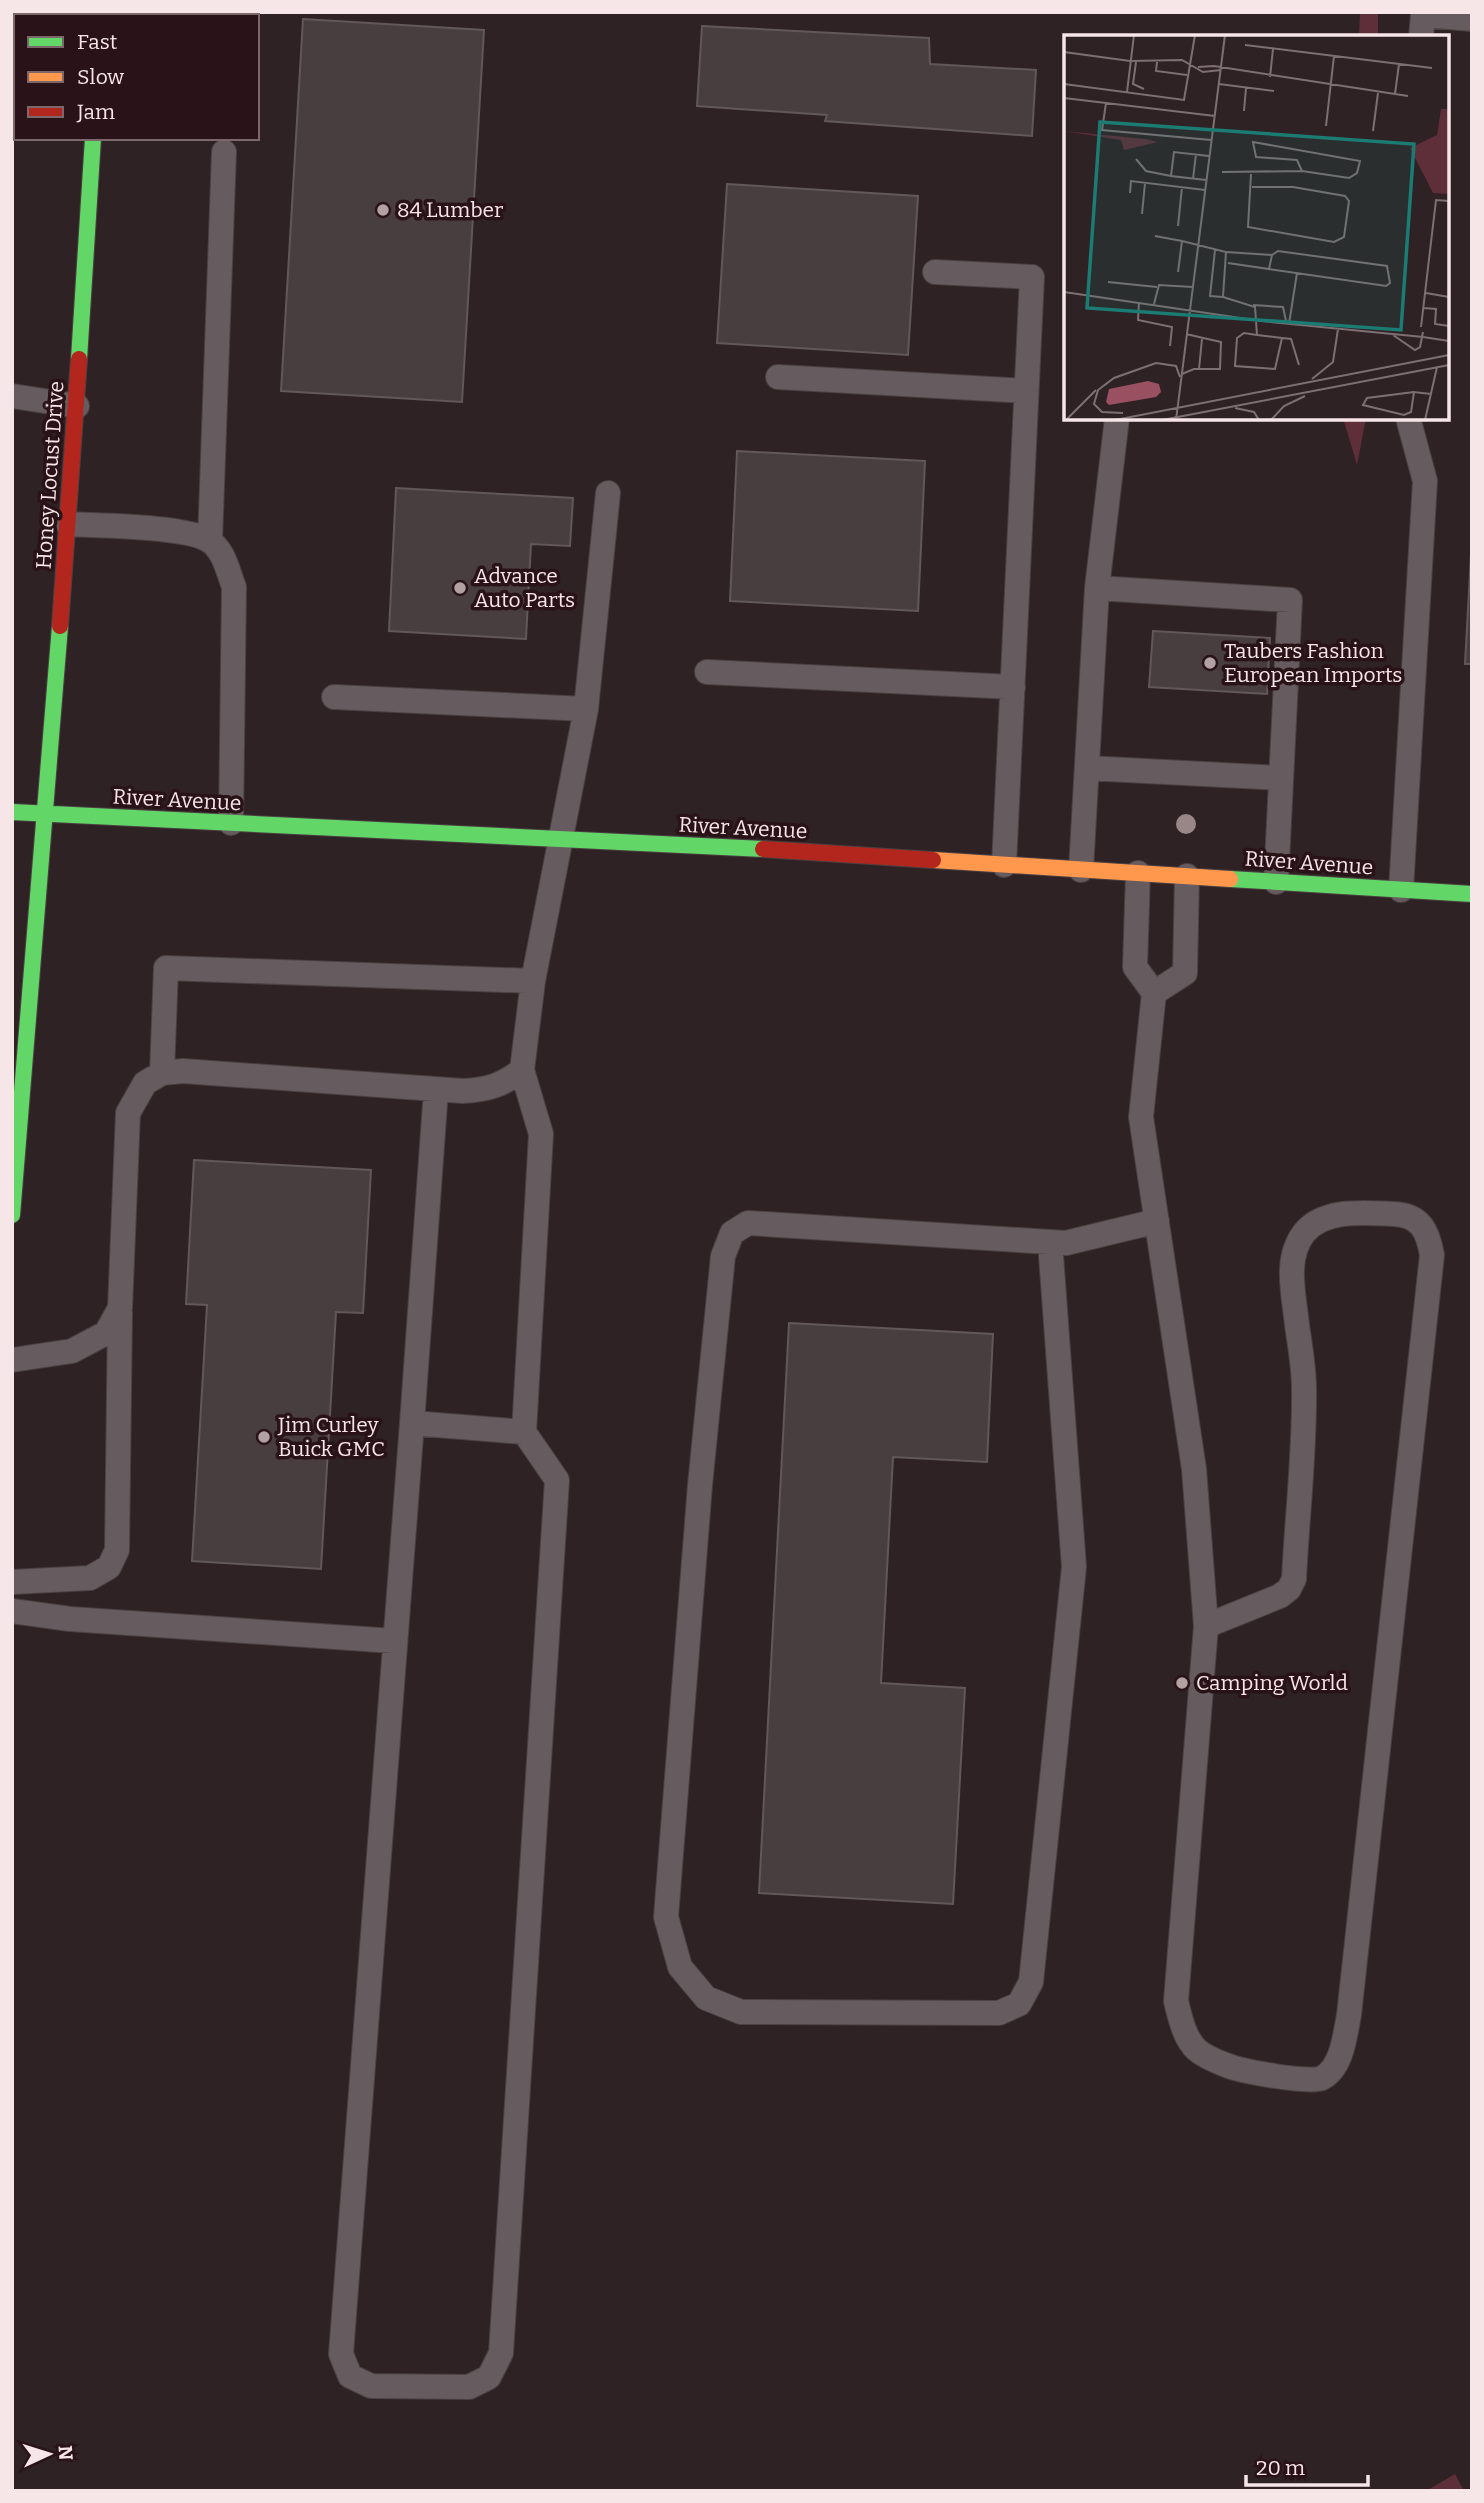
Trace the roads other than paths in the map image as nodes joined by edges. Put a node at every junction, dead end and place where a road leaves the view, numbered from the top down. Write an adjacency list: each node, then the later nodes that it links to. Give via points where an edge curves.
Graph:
1 (1472, 19): 2 (lane, via 1423,15)
2 (1421, 35)
3 (93, 140): 9 (main road, Honey Locust Drive)
4 (224, 152): 14 (lane)
5 (935, 272): 7 (lane, via 1032,277)
6 (778, 377): 7 (lane)
7 (1026, 391): 17 (lane)
8 (12, 396): 9 (lane)
9 (77, 406): 13 (main road, Honey Locust Drive)
10 (1117, 420): 15 (lane)
11 (1409, 420): 31 (lane, via 1425,481)
12 (608, 494): 19 (lane)
13 (68, 524): 14 (lane, via 185,532); 23 (main road, Honey Locust Drive)
14 (210, 541): 24 (lane, via 222,555 234,587)
15 (1097, 588): 20 (lane); 21 (lane, via 1290,600)
16 (707, 672): 17 (lane)
17 (1013, 687): 26 (lane)
18 (334, 697): 19 (lane)
19 (586, 709): 25 (lane)
20 (1087, 768): 21 (lane); 27 (lane)
21 (1281, 778): 30 (lane)
22 (12, 812): 23 (main road, River Avenue)
23 (46, 814): 24 (main road, River Avenue); 38 (main road, Honey Locust Drive)
24 (231, 823): 25 (main road, River Avenue)
25 (560, 839): 26 (main road, River Avenue); 33 (lane)
26 (1004, 865): 27 (main road, River Avenue)
27 (1081, 870): 28 (main road, River Avenue)
28 (1138, 873): 29 (main road, River Avenue); 34 (lane, via 1135,967)
29 (1187, 876): 30 (main road, River Avenue); 34 (lane, via 1185,973)
30 (1276, 882): 31 (main road, River Avenue)
31 (1401, 890): 32 (main road, River Avenue)
32 (1472, 894)
33 (533, 981): 35 (lane); 36 (lane, via 166,968)
34 (1154, 993): 39 (lane, via 1141,1117)
35 (522, 1070): 37 (lane, via 485,1090); 44 (lane, via 541,1134)
36 (162, 1073): 37 (lane); 41 (lane, via 145,1083 128,1113)
37 (436, 1090): 43 (lane)
38 (12, 1215)
39 (1157, 1221): 40 (lane, via 1066,1243); 47 (lane, via 1194,1469)
40 (1050, 1242): 40 (lane, via 748,1223 732,1233 723,1256 700,1485 666,1917 680,1967 706,1998 741,2012 999,2013 1019,2004 1031,1982 1074,1567)
41 (120, 1308): 42 (lane, via 106,1333 72,1352); 45 (lane, via 117,1550 109,1567 90,1578)
42 (12, 1360)
43 (412, 1423): 44 (lane); 48 (lane)
44 (524, 1432): 48 (lane, via 557,1479 501,2353 489,2377 469,2388 372,2386 350,2376 341,2354)
45 (12, 1582)
46 (12, 1611): 48 (lane)
47 (1206, 1626): 47 (lane, via 1176,2001 1181,2024 1197,2049 1227,2066 1304,2081 1322,2078 1334,2067 1349,2015 1431,1269 1428,1235 1414,1218 1331,1215 1314,1223 1294,1250 1292,1277 1304,1386 1293,1579 1280,1595)
48 (394, 1641)

